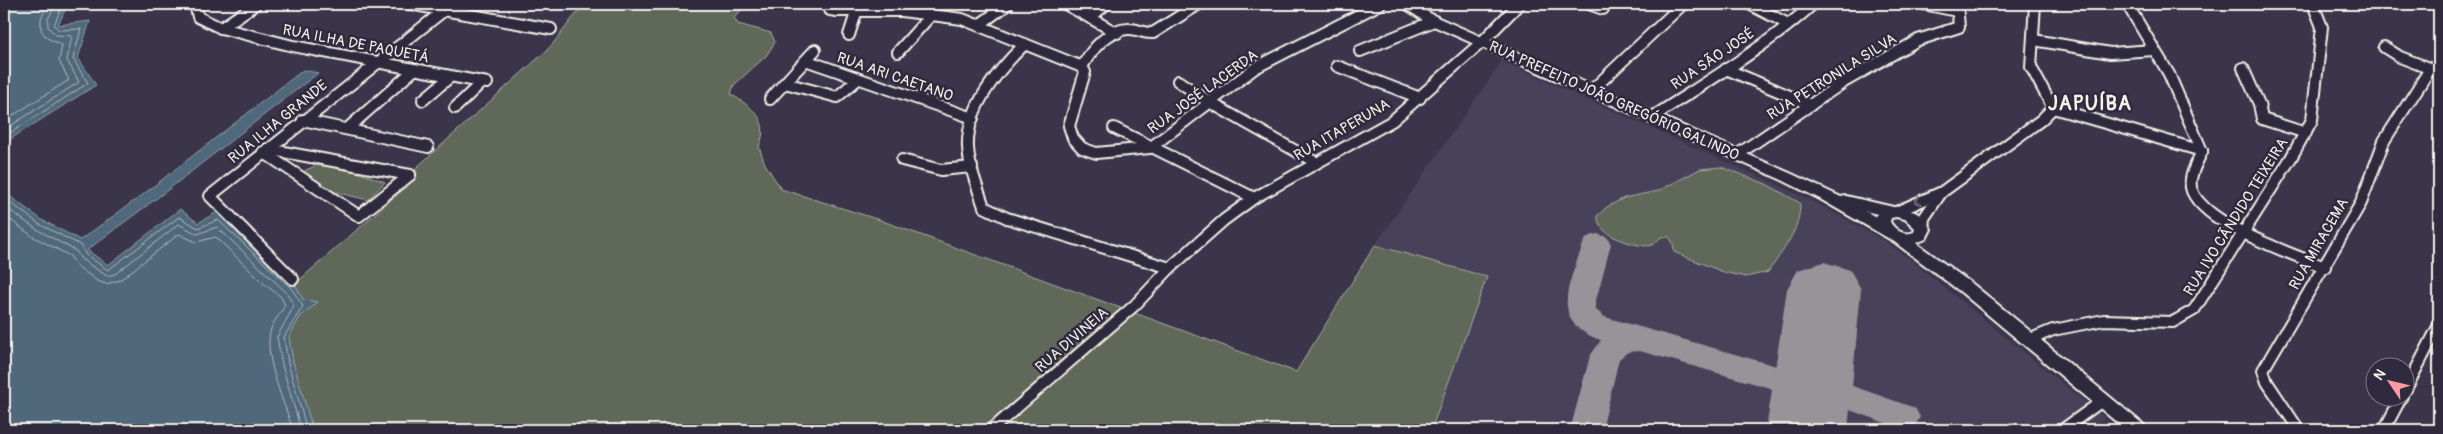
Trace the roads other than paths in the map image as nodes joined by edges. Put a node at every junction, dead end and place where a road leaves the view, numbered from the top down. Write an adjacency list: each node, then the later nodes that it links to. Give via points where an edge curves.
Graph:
1 (195, 4): 30 (street, RUA ILHA DE PAQUETÁ, via 198,17)
2 (256, 4): 30 (street)
3 (409, 4): 22 (street)
4 (452, 4): 22 (street, RUA ILHA GRANDE)
5 (827, 4): 23 (street, via 830,10)
6 (1008, 4): 29 (street)
7 (1065, 4): 26 (street)
8 (1106, 4): 26 (street)
9 (1199, 4): 32 (street, via 1153,33 1127,29)
10 (1380, 4): 58 (street, RUA JOSÉ LACERDA, via 1255,68)
11 (1404, 4): 27 (main road, RUA PREFEITO JOÃO GREGÓRIO GALINDO)
12 (1519, 4): 35 (street, RUA ITAPERUNA)
13 (1589, 4): 24 (street)
14 (1683, 4): 54 (street)
15 (1749, 4): 28 (street)
16 (1814, 4): 28 (street, RUA SÃO JOSÉ)
17 (1923, 4): 21 (street)
18 (2035, 4): 34 (street)
19 (2127, 4): 39 (street)
20 (2313, 4): 67 (street, RUA IVO CÃNDIDO TEIXEIRA, via 2322,27 2312,117)
21 (1957, 7): 59 (street, RUA PETRONILA SILVA, via 1959,27 1918,40 1844,82)
22 (442, 8): 31 (street); 43 (street, RUA ILHA GRANDE)
23 (857, 10): 25 (street); 33 (street)
24 (1603, 10)
25 (932, 14): 29 (street); 41 (street)
26 (1090, 18): 32 (street)
27 (1434, 21): 35 (main road, RUA PREFEITO JOÃO GREGÓRIO GALINDO); 40 (street)
28 (1788, 24): 47 (street, RUA SÃO JOSÉ)
29 (979, 25): 36 (street)
30 (221, 28): 43 (street, RUA ILHA DE PAQUETÁ)
31 (551, 30)
32 (1117, 33): 45 (street, via 1094,48)
33 (850, 34)
34 (2034, 40): 39 (street, via 2110,53); 61 (street, via 2031,67)
35 (1482, 42): 54 (main road, RUA PREFEITO JOÃO GREGÓRIO GALINDO); 55 (street, RUA ITAPERUNA)
36 (1024, 45): 45 (street); 62 (street, via 1003,68)
37 (2384, 47): 49 (street, RUA MIRACEMA)
38 (815, 50): 42 (street)
39 (2154, 50): 71 (street, via 2163,61 2192,122)
40 (1360, 51)
41 (898, 52)
42 (808, 61): 51 (street, RUA ARI CAETANO); 53 (street)
43 (375, 63): 48 (street, RUA ILHA DE PAQUETÁ); 64 (street, RUA ILHA GRANDE)
44 (1337, 66): 55 (street)
45 (1082, 67): 69 (street, via 1085,72 1069,126 1073,138 1082,148 1096,153)
46 (2243, 68): 67 (street, via 2262,119)
47 (1726, 69): 59 (street); 63 (street, RUA SÃO JOSÉ)
48 (414, 70): 50 (street, RUA ILHA DE PAQUETÁ); 66 (street)
49 (2435, 71): 83 (street, RUA MIRACEMA, via 2384,141 2361,203)
50 (450, 77): 57 (street); 60 (street, RUA ILHA DE PAQUETÁ, via 484,82)
51 (858, 79): 53 (street, via 837,97); 62 (street, RUA ARI CAETANO)
52 (1178, 82): 58 (street)
53 (785, 83): 56 (street)
54 (1591, 91): 63 (main road, RUA PREFEITO JOÃO GREGÓRIO GALINDO)
55 (1420, 98): 74 (street, RUA ITAPERUNA, via 1392,121)
56 (770, 99)
57 (424, 100)
58 (1211, 103): 69 (street, RUA JOSÉ LACERDA); 74 (street)
59 (1811, 105): 72 (street, RUA PETRONILA SILVA)
60 (455, 108)
61 (2053, 108): 71 (street); 76 (street)
62 (973, 118): 75 (street, via 968,140)
63 (1651, 118): 72 (main road, RUA PREFEITO JOÃO GREGÓRIO GALINDO)
64 (303, 120): 66 (street); 70 (street, RUA ILHA GRANDE)
65 (1114, 128): 69 (street)
66 (347, 130): 68 (street)
67 (2306, 133): 81 (street, RUA IVO CÃNDIDO TEIXEIRA)
68 (428, 147)
69 (1150, 148): 78 (street)
70 (265, 151): 70 (street, via 359,216 410,175); 85 (street, RUA ILHA GRANDE, via 210,196)
71 (2202, 151): 81 (street, via 2190,180 2192,193 2200,204)
72 (1737, 155): 77 (main road, RUA PREFEITO JOÃO GREGÓRIO GALINDO)
73 (902, 160): 75 (street, via 941,170)
74 (1315, 162): 78 (street, RUA ITAPERUNA)
75 (972, 167): 84 (street, via 984,207 996,215)
76 (1942, 192): 79 (street, one-way to 79); 80 (street, via 1924,218)
77 (1825, 195): 79 (main road, RUA PREFEITO JOÃO GREGÓRIO GALINDO); 82 (main road, RUA PREFEITO JOÃO GREGÓRIO GALINDO)
78 (1254, 198): 84 (street, RUA ITAPERUNA)
79 (1893, 212): 80 (main road, RUA PREFEITO JOÃO GREGÓRIO GALINDO, via 1916,219); 82 (main road, via 1882,219)
80 (1922, 232): 82 (main road, via 1912,239); 86 (main road, RUA PREFEITO JOÃO GREGÓRIO GALINDO, via 1927,248)
81 (2243, 233): 83 (street); 88 (street, RUA IVO CÃNDIDO TEIXEIRA, via 2194,310 2173,322 2104,320 2053,330)
82 (1892, 234): 86 (main road, RUA PREFEITO JOÃO GREGÓRIO GALINDO)
83 (2325, 267): 95 (street, RUA MIRACEMA, via 2263,370 2267,382)
84 (1170, 268): 92 (street, RUA DIVINEIA, via 1134,305)
85 (293, 279)
86 (1958, 281): 88 (main road, RUA PREFEITO JOÃO GREGÓRIO GALINDO)
87 (2439, 324): 89 (street)
88 (2030, 339): 90 (main road, RUA PREFEITO JOÃO GREGÓRIO GALINDO)
89 (2416, 369)
90 (2102, 401): 93 (street); 94 (main road, RUA PREFEITO JOÃO GREGÓRIO GALINDO)
91 (2397, 406): 96 (street)
92 (992, 430)
93 (2062, 430)
94 (2138, 430)
95 (2299, 430)
96 (2384, 430)

